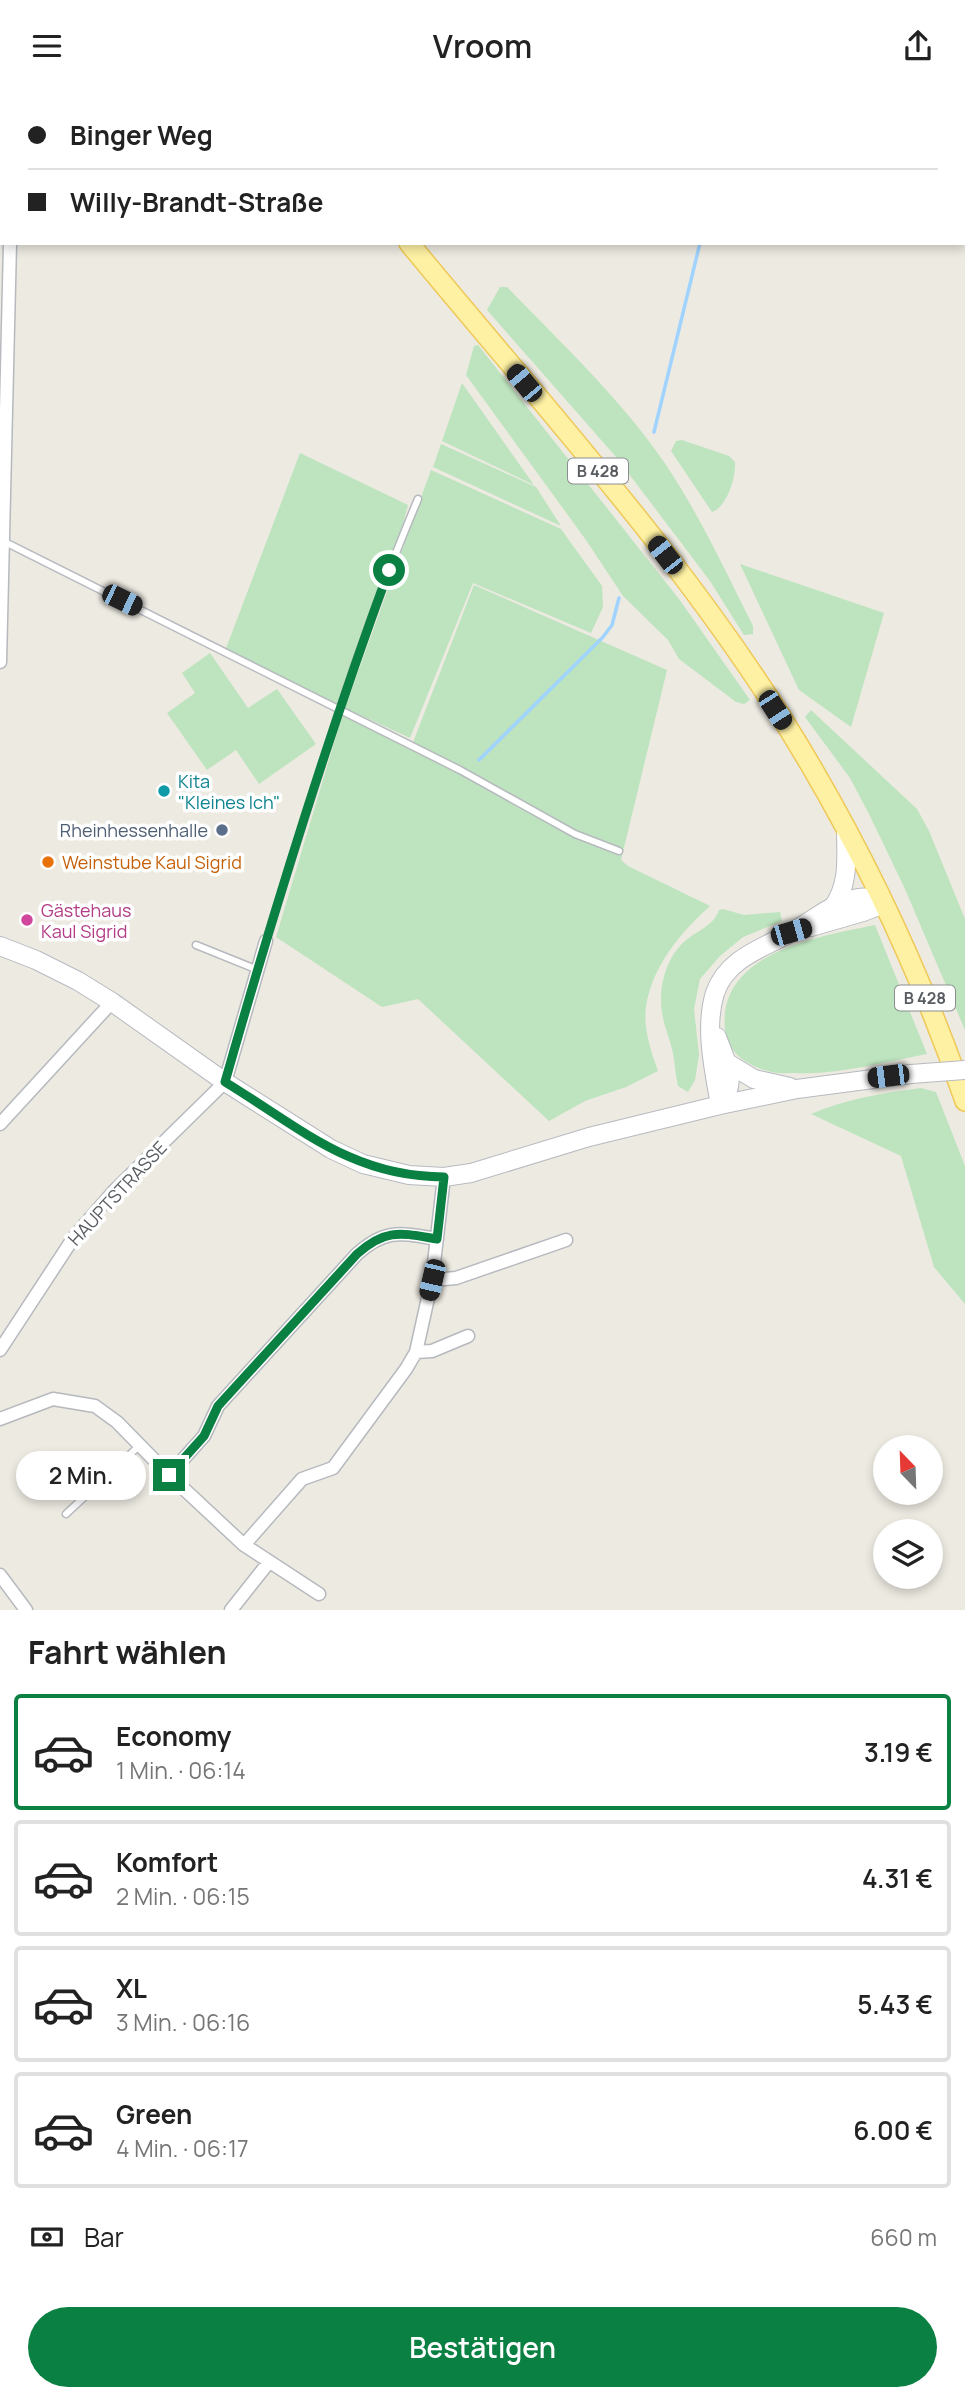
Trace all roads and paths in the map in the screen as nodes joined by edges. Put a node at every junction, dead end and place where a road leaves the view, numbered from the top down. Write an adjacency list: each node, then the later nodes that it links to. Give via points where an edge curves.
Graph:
1 (10, 245): 3 (street)
2 (411, 245): 8 (main road, B 428, via 699,599 810,764)
3 (4, 395): 5 (street)
4 (418, 499): 7 (lane)
5 (3, 541): 6 (street); 7 (lane)
6 (0, 662)
7 (339, 709): 9 (lane, via 575,834); 13 (lane)
8 (846, 828): 10 (main road, B 428); 11 (main road, via 845,884)
9 (619, 851)
10 (884, 904): 11 (main road, via 860,897); 12 (main road); 23 (main road, B 428)
11 (833, 907): 12 (main road)
12 (791, 932): 18 (main road, via 756,949 730,969 718,986)
13 (266, 941): 16 (street)
14 (196, 945): 16 (lane)
15 (0, 946): 17 (main road, via 58,970)
16 (257, 970): 21 (street)
17 (112, 1002): 21 (main road); 25 (street)
18 (711, 1021): 19 (main road); 24 (main road)
19 (726, 1062): 22 (main road, via 754,1079); 24 (main road, via 730,1086)
20 (965, 1070): 22 (main road, bridge)
21 (225, 1082): 26 (main road, via 346,1157 394,1173); 31 (street, HAUPTSTRASSE, via 74,1237)
22 (797, 1089): 24 (main road)
23 (965, 1101)
24 (720, 1105): 26 (main road, via 589,1136 481,1171)
25 (0, 1124)
26 (444, 1177): 27 (street)
27 (437, 1239): 29 (street); 35 (street, via 402,1233 372,1240 218,1406 204,1436)
28 (566, 1240): 29 (street, via 456,1278)
29 (432, 1280): 32 (street)
30 (468, 1336): 32 (street, via 432,1351)
31 (0, 1350)
32 (416, 1352): 37 (street, via 333,1468 302,1479)
33 (0, 1419): 34 (street, via 53,1399 95,1406)
34 (140, 1445): 35 (street); 36 (lane)
35 (169, 1475): 37 (street)
36 (66, 1514)
37 (244, 1545): 38 (street)
38 (269, 1562): 40 (street); 42 (street)
39 (0, 1575): 41 (street)
40 (319, 1594)
41 (26, 1610)
42 (231, 1610)

